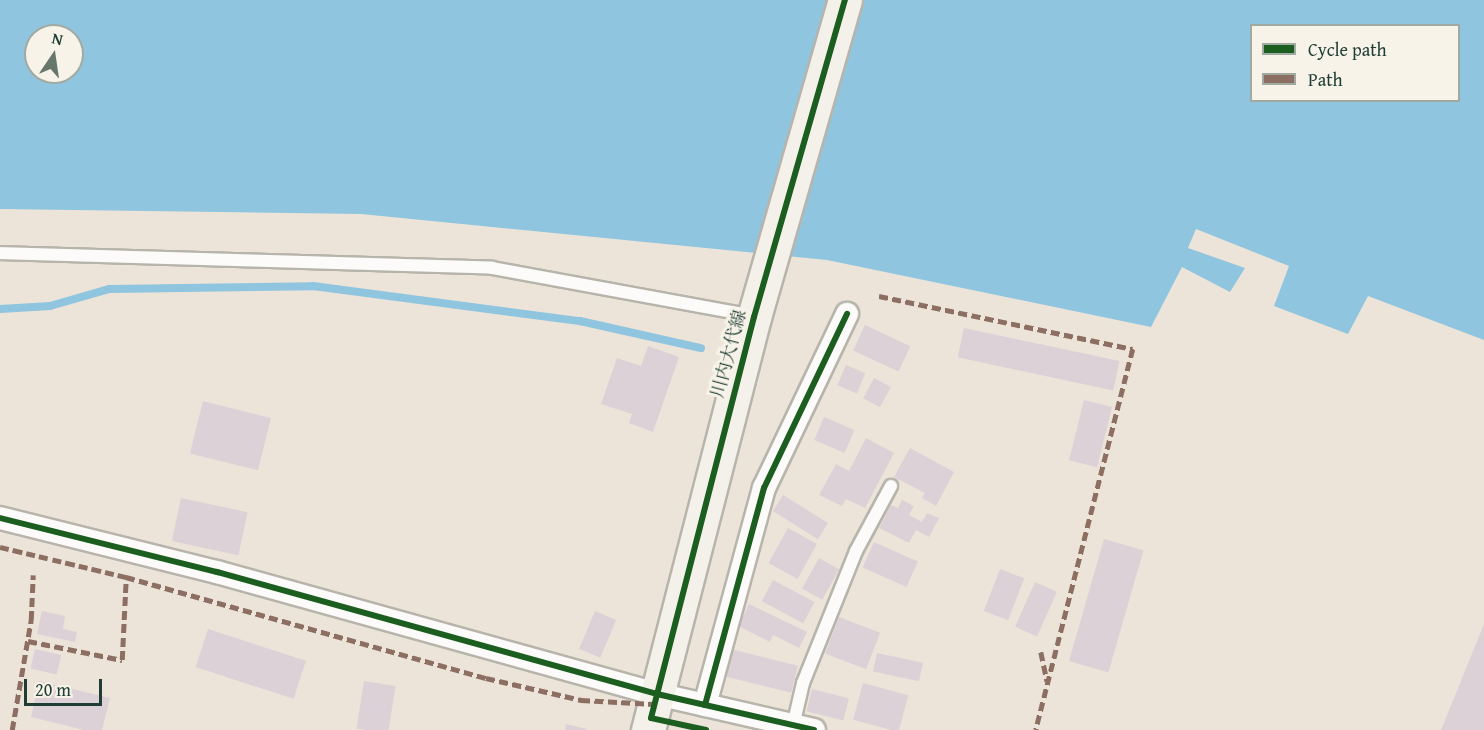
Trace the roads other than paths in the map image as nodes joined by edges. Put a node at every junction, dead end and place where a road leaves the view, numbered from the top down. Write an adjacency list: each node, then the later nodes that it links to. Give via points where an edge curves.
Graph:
1 (845, 0): 4 (main road, 川内大代線)
2 (0, 253): 4 (lane, via 492,268)
3 (847, 314): 8 (street, via 764,489)
4 (754, 317): 7 (main road, 川内大代線)
5 (891, 486): 9 (lane, via 856,551 803,683)
6 (0, 518): 7 (street, via 228,575)
7 (657, 694): 8 (street); 10 (main road, 川内大代線)
8 (705, 705): 9 (street)
9 (803, 728)
10 (648, 730)

